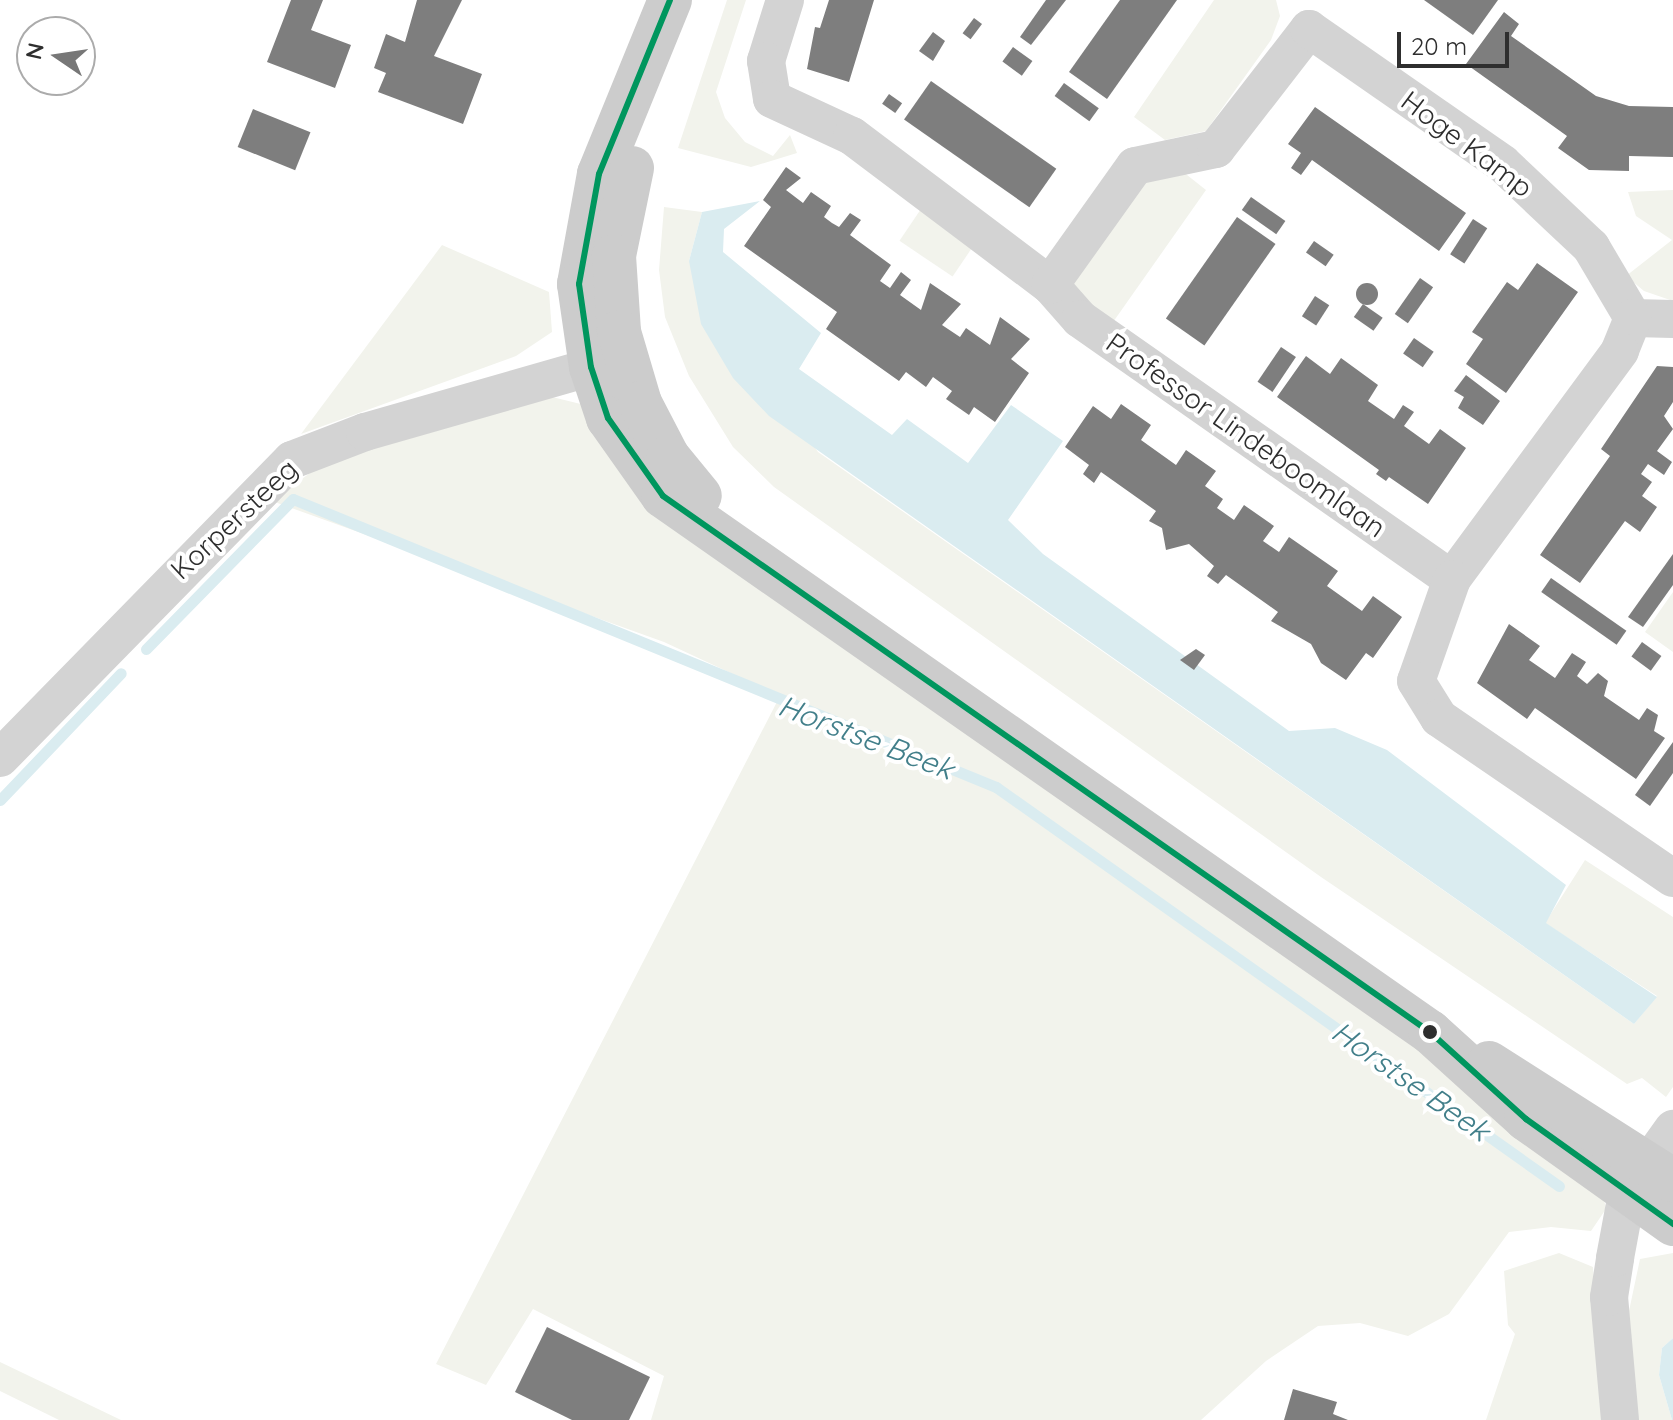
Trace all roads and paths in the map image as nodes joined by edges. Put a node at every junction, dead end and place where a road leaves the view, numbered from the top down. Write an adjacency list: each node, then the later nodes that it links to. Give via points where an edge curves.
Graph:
1 (785, 0): 4 (street, Professor Lindeboomlaan, via 766,61 772,99 852,136)
2 (1304, 14): 4 (street, Hoge Kamp, via 1216,149 1135,166); 5 (street, Hoge Kamp, via 1503,164 1591,247)
3 (665, 15): 7 (street, via 614,256)
4 (1050, 285): 8 (street, Professor Lindeboomlaan, via 1080,319)
5 (1633, 318): 6 (street); 8 (street, via 1620,351)
6 (1673, 319)
7 (608, 362): 9 (street, Korpersteeg, via 292,460); 11 (street, via 668,457 766,564 1430,1032 1530,1084)
8 (1452, 579): 10 (street, via 1416,681 1439,718)
9 (0, 758)
10 (1673, 878)
11 (1655, 1166): 12 (street); 13 (street, via 1609,1297)
12 (1673, 1224)
13 (1620, 1420)

